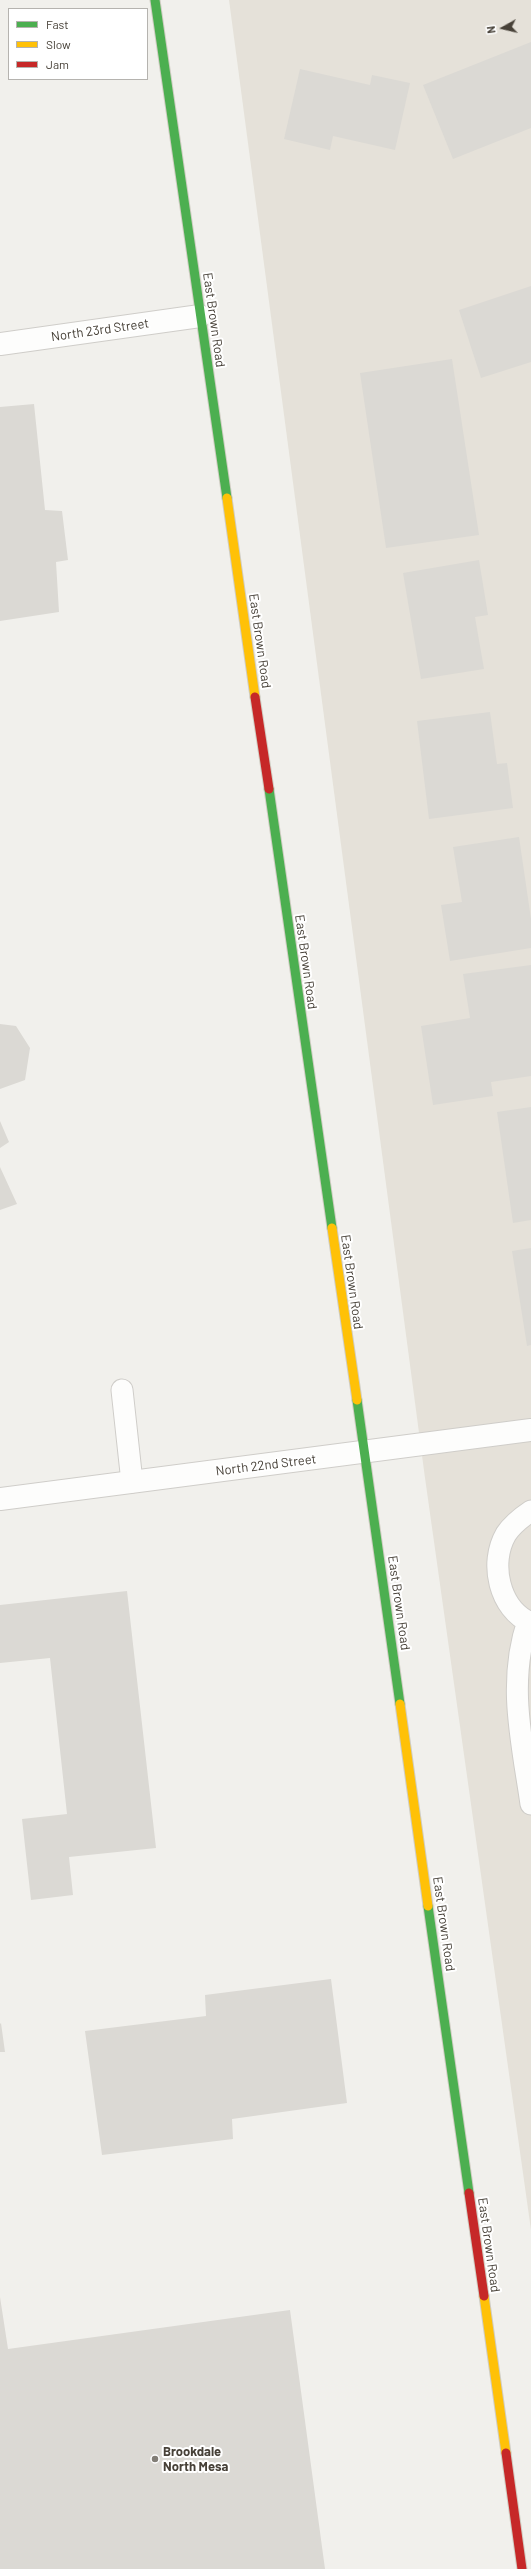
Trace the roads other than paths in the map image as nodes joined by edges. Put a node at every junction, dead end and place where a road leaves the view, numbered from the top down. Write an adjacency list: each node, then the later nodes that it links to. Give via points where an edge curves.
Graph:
1 (155, 0): 2 (main road, East Brown Road)
2 (200, 316): 3 (street, North 23rd Street); 6 (main road, East Brown Road)
3 (0, 344)
4 (122, 1390): 7 (lane)
5 (531, 1430): 6 (street, North 22nd Street)
6 (364, 1452): 7 (street, North 22nd Street); 12 (main road, East Brown Road)
7 (132, 1482): 8 (street, North 22nd Street)
8 (0, 1499)
9 (531, 1512): 10 (lane, via 517,1521 506,1534 497,1566 499,1582 506,1598 515,1611)
10 (529, 1622): 11 (lane, via 518,1659 516,1702)
11 (531, 1804)
12 (522, 2569)

